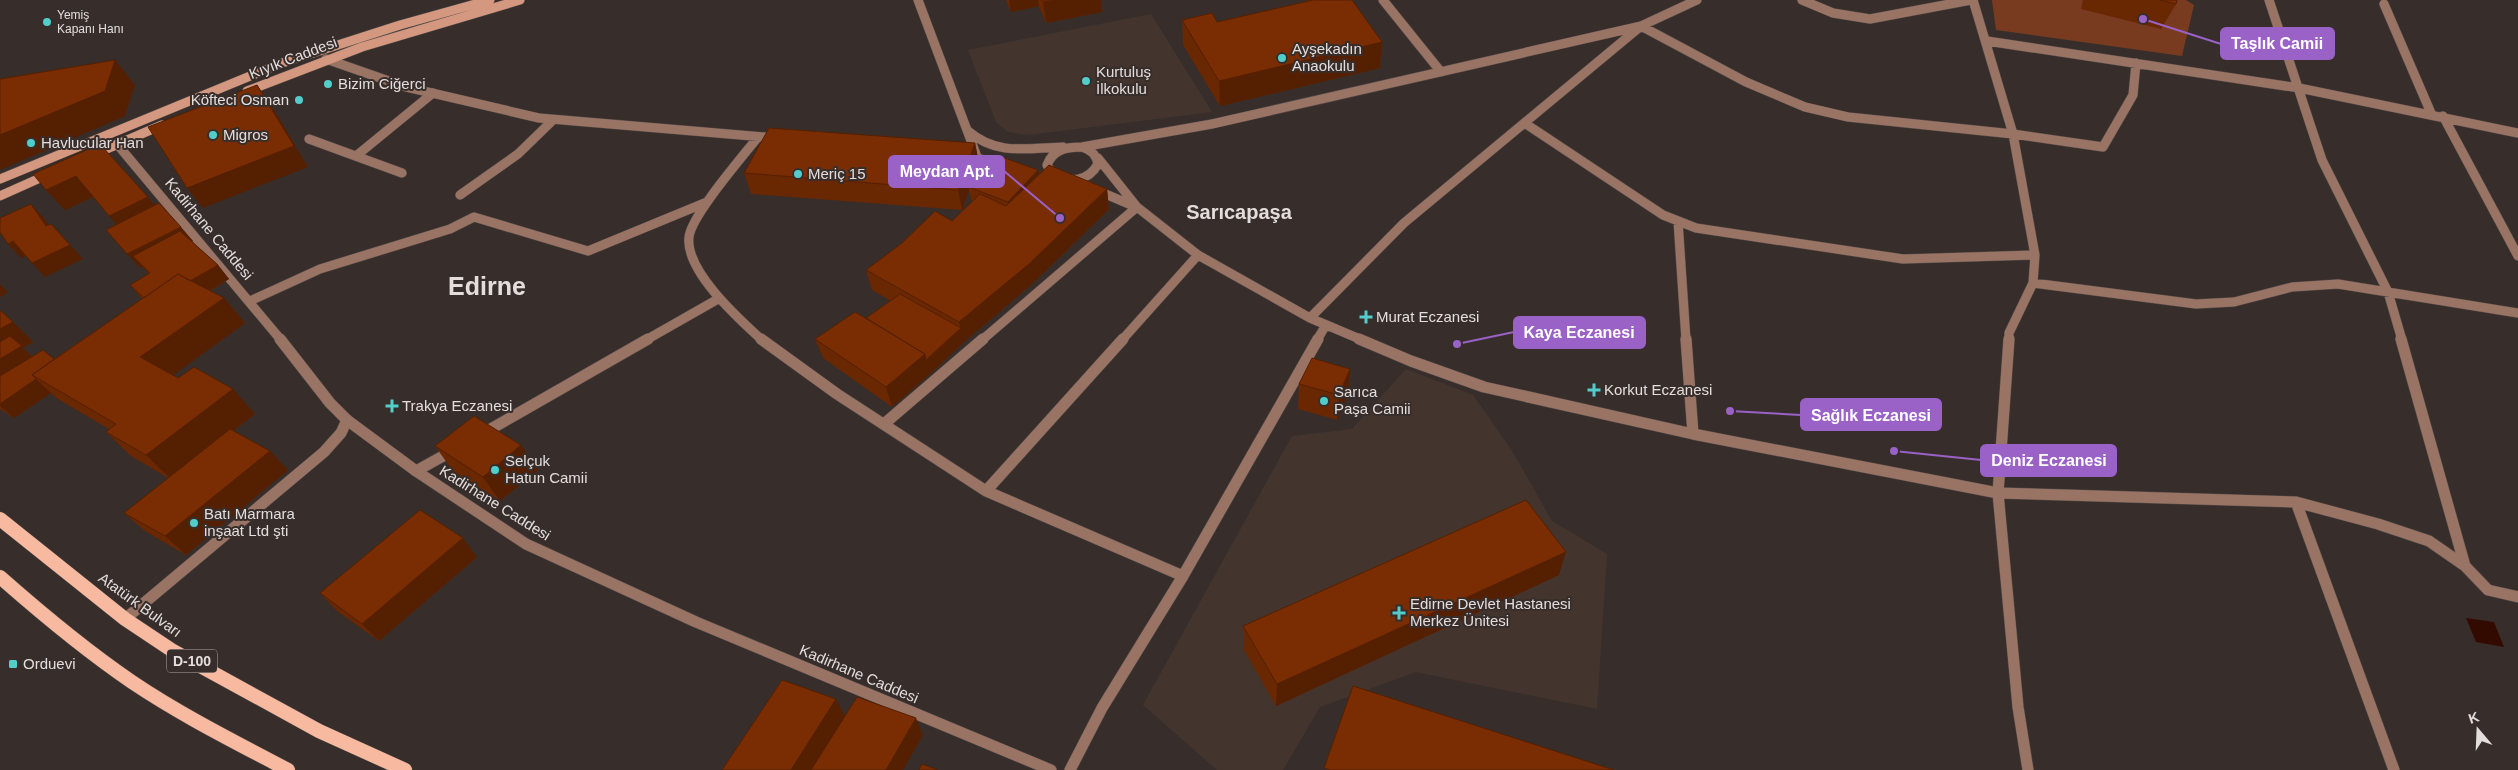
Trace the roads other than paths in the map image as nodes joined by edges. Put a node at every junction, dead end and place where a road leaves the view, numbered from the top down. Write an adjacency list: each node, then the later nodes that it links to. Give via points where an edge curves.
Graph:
1 (490, 0): 12 (main road, Kıyık Caddesi)
2 (520, 0): 13 (main road, Kıyık Caddesi)
3 (918, 0): 24 (street)
4 (1383, 0): 15 (street)
5 (1697, 0): 10 (street)
6 (1802, 0): 7 (street, via 1833,13 1870,19)
7 (1972, 0): 11 (street)
8 (2269, 0): 16 (street)
9 (2384, 4): 19 (street)
10 (1641, 26): 15 (street); 23 (street); 27 (street, via 1746,82 1805,107 1848,118)
11 (1987, 41): 14 (street); 27 (street)
12 (318, 50): 13 (main road); 26 (main road, Kıyık Caddesi)
13 (326, 59): 17 (street); 18 (main road, Kıyık Caddesi)
14 (2136, 63): 16 (street); 27 (street, via 2134,95 2103,147)
15 (1441, 72): 32 (street, via 1212,124)
16 (2299, 88): 19 (street); 54 (street, via 2322,160)
17 (433, 93): 21 (street); 35 (street)
18 (239, 94)
19 (2431, 113): 20 (street)
20 (2444, 116): 25 (street); 52 (street)
21 (553, 120): 28 (street); 46 (street, via 518,154)
22 (170, 122): 31 (main road)
23 (1526, 124): 49 (street, via 1663,215); 58 (street, via 1404,223)
24 (967, 129): 32 (street, via 981,142 1003,149); 36 (street)
25 (2518, 133)
26 (108, 134): 31 (main road); 43 (main road, Kıyık Caddesi)
27 (2013, 134): 51 (street)
28 (758, 137): 30 (street); 47 (street)
29 (309, 139): 35 (street)
30 (787, 140)
31 (117, 144): 34 (main road); 56 (street, Kadirhane Caddesi)
32 (1078, 147): 37 (street); 42 (street, via 1058,151 1049,160)
33 (950, 155): 36 (street)
34 (90, 156)
35 (356, 156): 41 (street)
36 (977, 158): 38 (street)
37 (1098, 158): 44 (street, via 1091,174); 48 (street)
38 (1015, 167)
39 (54, 172): 45 (main road)
40 (1038, 172): 42 (street)
41 (402, 173)
42 (1053, 175): 44 (street)
43 (0, 179)
44 (1067, 180): 48 (street)
45 (0, 196)
46 (460, 196)
47 (707, 202): 55 (street, via 688,236 691,254); 56 (street, via 588,251 474,216 450,229 320,269)
48 (1137, 207): 50 (street); 61 (street)
49 (1678, 221): 51 (street, via 1696,228 1904,259); 62 (street)
50 (1198, 255): 58 (street); 64 (street)
51 (2035, 255): 53 (street)
52 (2518, 256)
53 (2033, 283): 54 (street, via 2196,304 2234,302 2292,288 2338,284); 65 (street, via 2009,333)
54 (2388, 292): 57 (street); 68 (street)
55 (718, 299): 61 (street, via 766,344); 63 (street)
56 (250, 301): 60 (street, Kadirhane Caddesi, via 330,403)
57 (2518, 313)
58 (1310, 318): 59 (street)
59 (1326, 325): 62 (street, via 1484,388); 69 (street)
60 (348, 420): 63 (street, Kadirhane Caddesi); 72 (street, via 324,452)
61 (884, 424): 64 (street)
62 (1693, 434): 65 (street)
63 (416, 472): 75 (street, Kadirhane Caddesi, via 526,544 696,622)
64 (986, 491): 69 (street)
65 (1998, 493): 66 (street); 77 (street, via 2018,707)
66 (2296, 502): 68 (street, via 2429,541); 78 (street)
67 (0, 519): 72 (main road, Atatürk Bulvarı / D-100)
68 (2465, 566): 71 (street, via 2488,590)
69 (1183, 576): 76 (street, via 1102,708)
70 (0, 577): 73 (main road, via 58,628 132,682 192,719)
71 (2518, 597)
72 (125, 619): 74 (main road, Atatürk Bulvarı / D-100, via 172,651 319,731)
73 (288, 770)
74 (404, 770)
75 (1051, 770)
76 (1070, 770)
77 (2028, 770)
78 (2394, 770)

